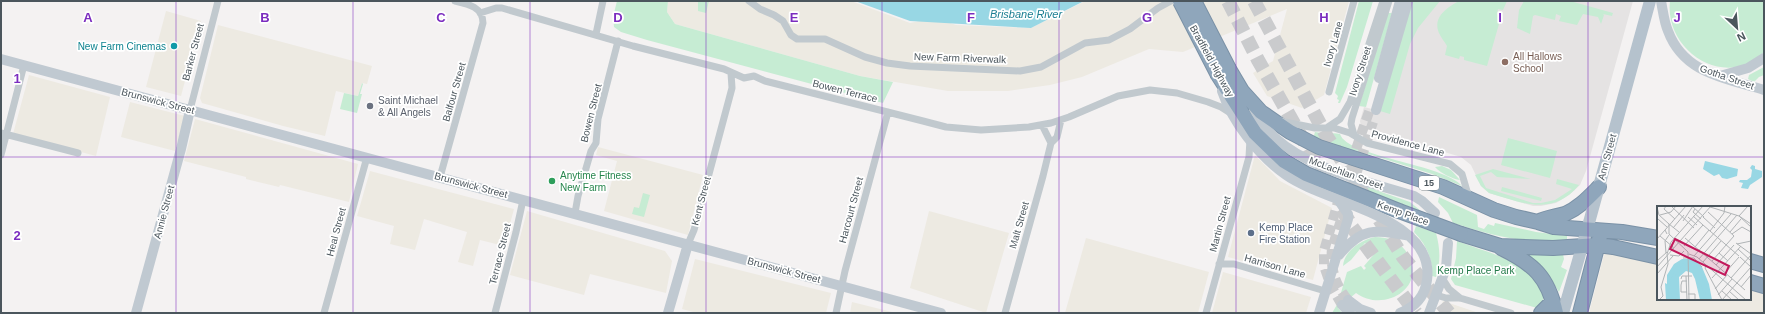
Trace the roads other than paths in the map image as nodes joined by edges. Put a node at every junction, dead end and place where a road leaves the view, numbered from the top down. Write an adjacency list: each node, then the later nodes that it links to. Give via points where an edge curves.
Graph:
1 (218, 1): 30 (street, Barker Street)
2 (455, 1): 16 (street, via 473,6)
3 (603, 1): 17 (street)
4 (750, 1): 5 (street, New Farm Riverwalk, via 783,21 791,36 797,39 825,39 887,63 1020,71 1041,67 1085,43 1105,41 1119,36)
5 (1172, 1): 8 (street, via 1179,12)
6 (1180, 1): 23 (highway, Bradfield Highway / 15, bridge)
7 (1194, 1): 23 (highway, Bradfield Highway / 15, bridge)
8 (1202, 1)
9 (1354, 1): 28 (street, Ivory Lane)
10 (1383, 1): 37 (street, Ivory Street, via 1350,102 1340,119 1333,125)
11 (1389, 1): 39 (street, Ivory Street, via 1352,118)
12 (1400, 1): 13 (main road, Ivory Street, via 1373,109)
13 (1408, 1)
14 (1650, 1): 46 (main road, Ann Street)
15 (1661, 1): 24 (main road, Gotha Street, via 1668,31 1678,50 1693,65)
16 (480, 12): 17 (street, Bowen Terrace, via 500,8); 45 (street, Balfour Street, via 484,20 483,26)
17 (596, 34): 18 (street, Bowen Terrace)
18 (618, 41): 22 (street, Bowen Terrace); 50 (street, Bowen Street, via 598,119 596,143 591,151)
19 (1764, 58): 24 (main road, via 1741,71)
20 (1, 59): 21 (main road, Brunswick Street)
21 (24, 65): 30 (main road, Brunswick Street); 38 (street)
22 (731, 73): 25 (street, Bowen Terrace); 26 (street, Kent Street)
23 (1222, 74): 29 (highway, Bradfield Highway / 15); 32 (main road, Kemp Place, via 1224,96); 35 (highway, Bradfield Highway / 15)
24 (1718, 76): 27 (main road, Gotha Street)
25 (744, 78): 26 (street); 31 (street, Bowen Terrace, via 756,76 765,81)
26 (732, 88): 58 (street, Kent Street)
27 (1764, 90)
28 (1329, 92)
29 (1252, 103): 33 (highway, 15); 51 (main road, McLachlan Street, via 1269,132 1294,152 1330,169 1414,196)
30 (190, 110): 44 (main road, Brunswick Street); 75 (main road, Annie Street)
31 (888, 112): 36 (street, Bowen Terrace, via 946,126 981,130); 69 (street, Harcourt Street)
32 (1233, 115): 34 (street, Bowen Terrace, via 1208,102 1177,93 1150,90 1118,96); 40 (main road, Kemp Place)
33 (1269, 118): 37 (street, via 1299,126); 49 (highway, 15, via 1319,147 1443,187)
34 (1061, 120): 36 (street, Bowen Terrace); 41 (street, Malt Street, via 1057,137)
35 (1247, 121): 59 (highway, Kemp Place / 15, bridge, via 1265,144 1295,168 1312,177)
36 (1042, 125): 41 (street)
37 (1322, 128): 39 (street, Providence Lane, via 1334,128)
38 (4, 134): 42 (street); 43 (street)
39 (1354, 135): 49 (street, Providence Lane, via 1367,143 1455,167 1462,174)
40 (1250, 140): 48 (main road, Kemp Place, via 1287,176); 65 (street, Martin Street, via 1249,157)
41 (1051, 143): 81 (street, Malt Street)
42 (78, 153)
43 (1, 155)
44 (367, 157): 45 (main road, Brunswick Street); 76 (street, Heal Street)
45 (440, 177): 47 (main road, Brunswick Street)
46 (1599, 187): 52 (highway, via 1570,211 1546,217); 53 (main road, Ann Street)
47 (523, 200): 50 (main road, Brunswick Street); 77 (street, Terrace Street)
48 (1338, 200): 55 (main road, Kemp Place, via 1389,221); 63 (main road, via 1348,214 1348,219)
49 (1470, 200): 52 (highway, 15, via 1501,213)
50 (575, 213): 58 (main road, Brunswick Street)
51 (1435, 213)
52 (1538, 222): 53 (highway, 15, via 1554,227)
53 (1587, 230): 54 (highway, 15); 60 (main road, Ann Street)
54 (1602, 231): 56 (highway, 15); 61 (highway)
55 (1412, 237): 63 (main road, via 1381,231 1365,233 1349,244); 86 (main road, via 1425,256 1428,272 1426,288 1418,302)
56 (1657, 238)
57 (1448, 243): 67 (main road, via 1448,260)
58 (688, 244): 69 (main road, Brunswick Street); 78 (main road, Kent Street)
59 (1495, 245): 60 (highway, Kemp Place / 15, via 1537,248); 74 (highway, via 1521,259 1540,274 1548,285)
60 (1582, 245): 61 (highway, 15); 90 (main road, Ann Street)
61 (1598, 245): 62 (highway, 15); 91 (highway)
62 (1657, 257)
63 (1335, 261): 71 (main road)
64 (1751, 261): 66 (highway)
65 (1219, 264): 71 (street, Harrison Lane, via 1234,264); 82 (street, Martin Street)
66 (1764, 265)
67 (1442, 278): 72 (main road); 73 (street, via 1449,289)
68 (1751, 282): 70 (highway)
69 (842, 286): 79 (street, Harcourt Street); 80 (main road, Brunswick Street)
70 (1764, 286)
71 (1325, 291): 83 (main road)
72 (1436, 295): 73 (street); 87 (main road)
73 (1460, 298): 88 (street)
74 (1555, 307): 89 (highway)
75 (136, 313)
76 (324, 313)
77 (495, 313)
78 (668, 313)
79 (836, 313)
80 (941, 313)
81 (1004, 313)
82 (1206, 313)
83 (1319, 313)
84 (1350, 313): 85 (main road, via 1345,302)
85 (1370, 313)
86 (1400, 313)
87 (1429, 313)
88 (1511, 313)
89 (1541, 313)
90 (1563, 313)
91 (1580, 313)

